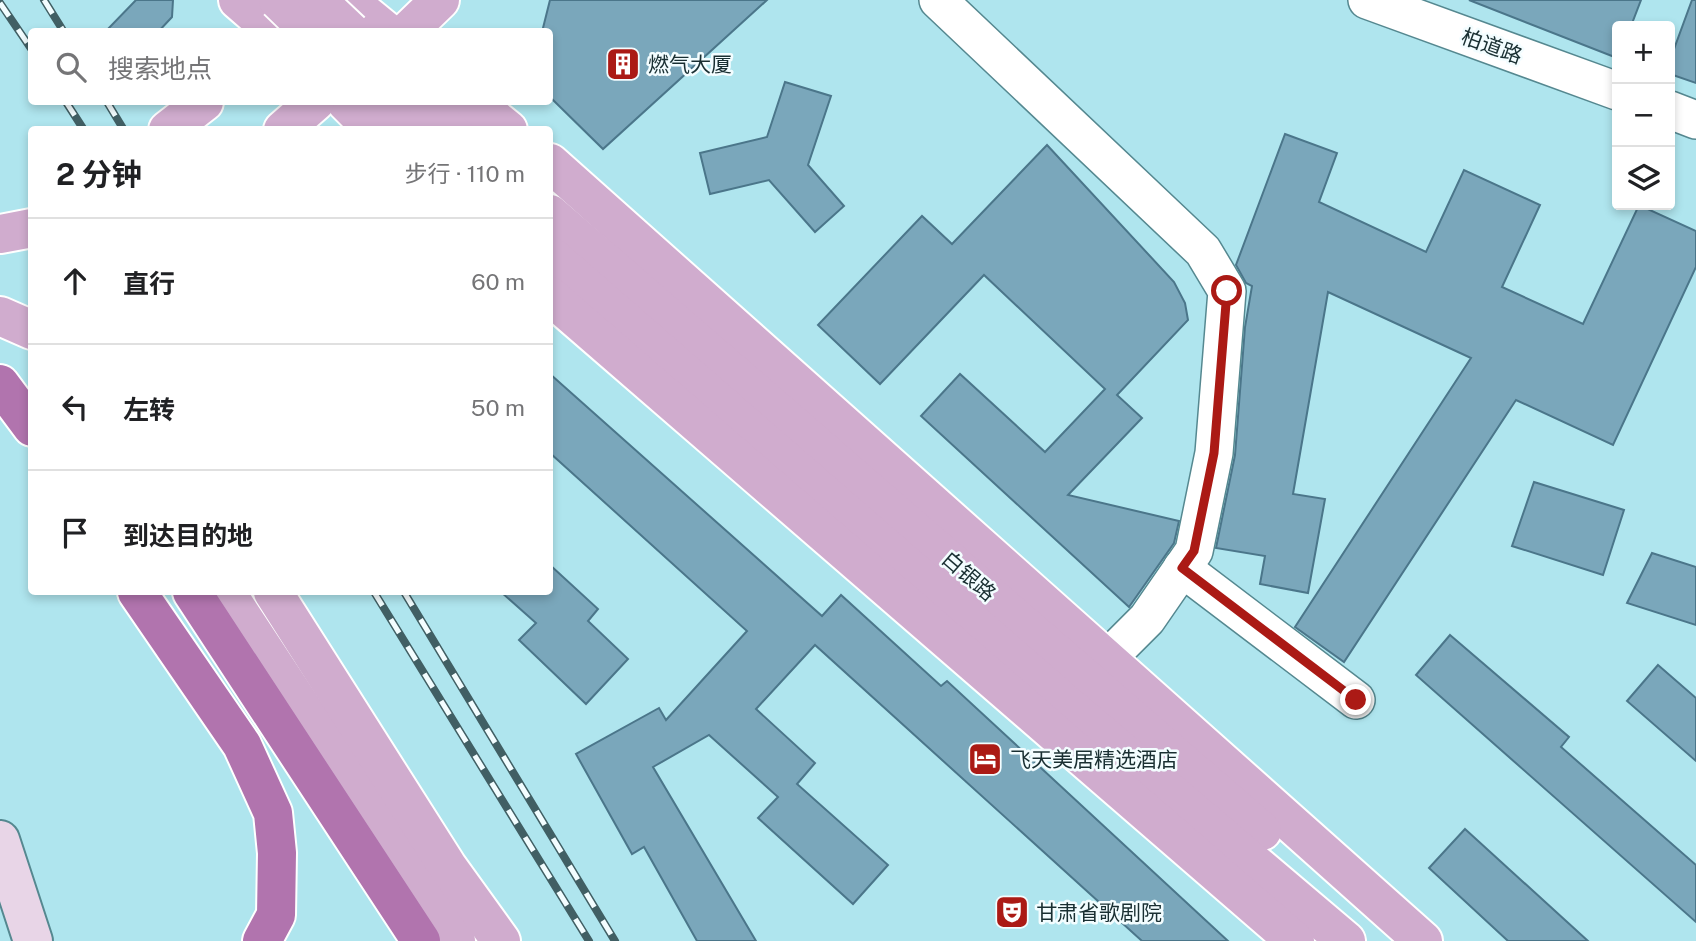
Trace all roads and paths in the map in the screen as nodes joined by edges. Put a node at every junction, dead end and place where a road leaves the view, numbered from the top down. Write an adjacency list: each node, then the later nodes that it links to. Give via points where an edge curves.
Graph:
1 (238, 0): 9 (main road)
2 (278, 0): 11 (main road, bridge)
3 (317, 0): 12 (main road, bridge)
4 (337, 0): 10 (main road)
5 (348, 0): 13 (main road)
6 (440, 0): 14 (main road)
7 (938, 0): 42 (street, via 1203,251 1227,291 1214,453 1194,551)
8 (1367, 0): 15 (street, 柏道路)
9 (270, 28)
10 (300, 28)
11 (308, 28)
12 (347, 28)
13 (382, 28)
14 (411, 28)
15 (1612, 89)
16 (200, 105): 24 (main road)
17 (312, 105): 25 (main road)
18 (349, 105): 26 (main road)
19 (388, 105): 27 (main road)
20 (430, 105): 28 (main road)
21 (478, 105): 29 (main road)
22 (1675, 112): 23 (street)
23 (1696, 120)
24 (173, 126)
25 (288, 126)
26 (370, 126)
27 (411, 126)
28 (454, 126)
29 (503, 126)
30 (553, 166): 47 (main road)
31 (553, 217): 57 (main road, 白银路)
32 (28, 229): 33 (main road)
33 (0, 234)
34 (553, 258): 56 (main road, 白银路)
35 (553, 299): 55 (main road)
36 (0, 316): 37 (main road)
37 (28, 328)
38 (0, 375): 40 (main road)
39 (0, 384): 41 (highway)
40 (28, 396)
41 (28, 421)
42 (1182, 568): 47 (street, via 1147,619); 48 (street)
43 (139, 595): 51 (highway, via 242,745 272,813 276,915)
44 (194, 595): 52 (highway)
45 (228, 595): 53 (main road)
46 (275, 595): 54 (main road, via 447,866)
47 (1108, 658): 58 (main road)
48 (1356, 700)
49 (0, 840): 50 (main road)
50 (33, 941)
51 (262, 941)
52 (421, 941)
53 (456, 941)
54 (501, 941)
55 (1295, 941)
56 (1346, 941)
57 (1387, 941)
58 (1423, 941)

